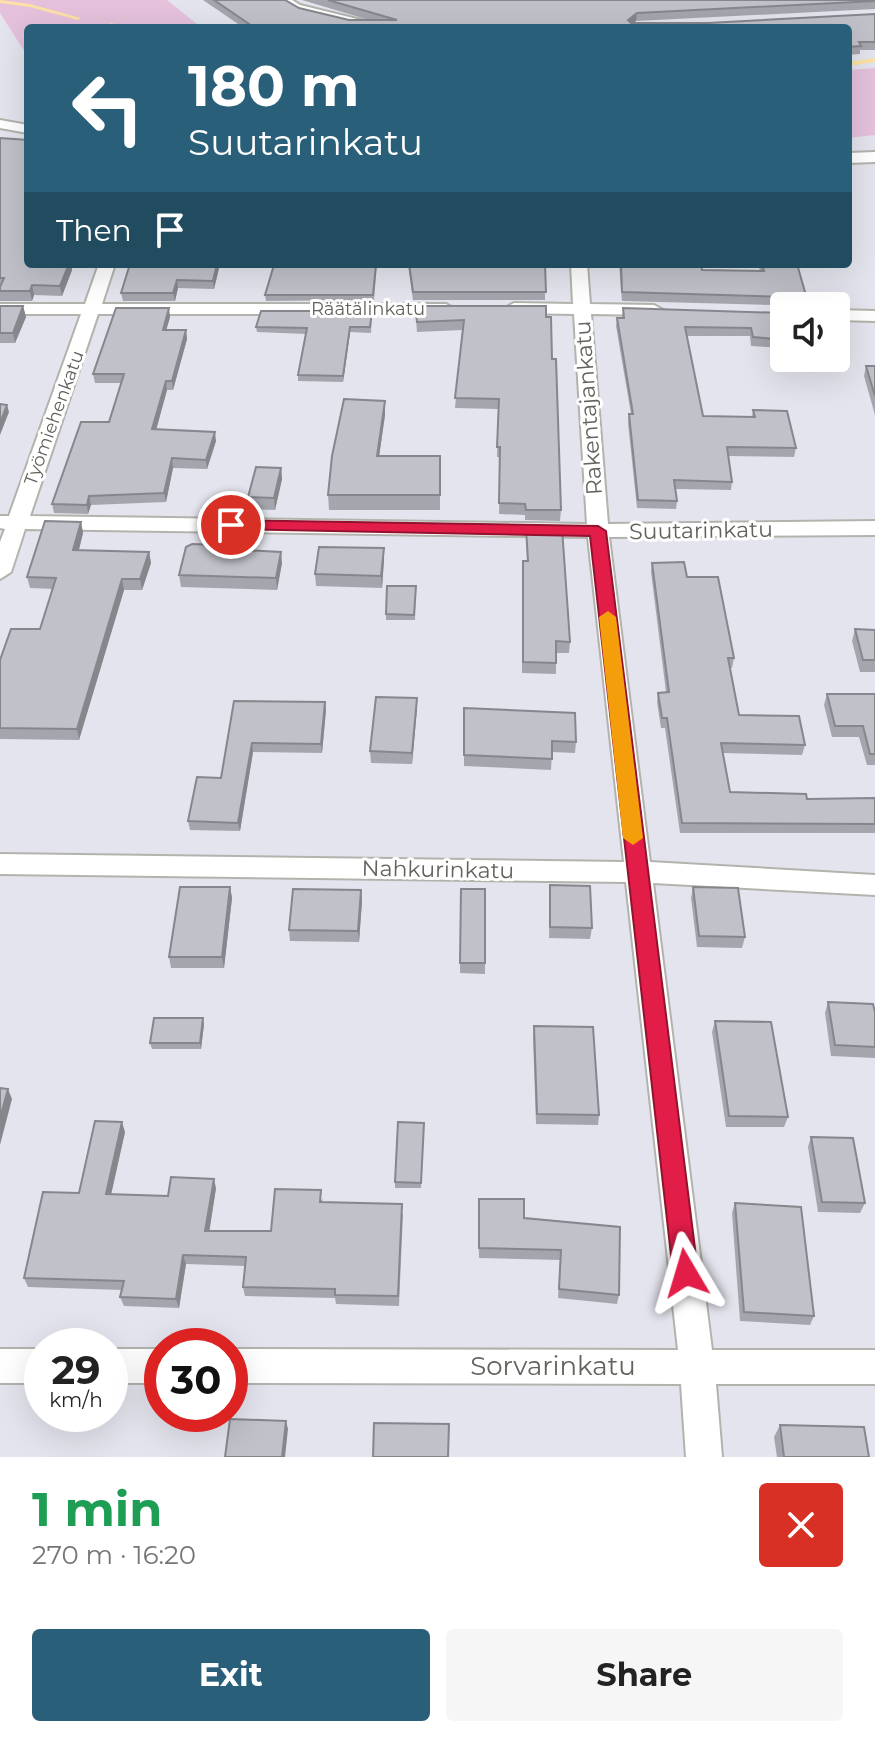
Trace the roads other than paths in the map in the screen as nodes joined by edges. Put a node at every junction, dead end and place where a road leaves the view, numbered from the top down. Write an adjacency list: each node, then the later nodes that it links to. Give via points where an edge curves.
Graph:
1 (284, 0): 2 (street, via 296,8)
2 (370, 24)
3 (0, 124): 4 (street)
4 (24, 128)
5 (875, 157): 6 (street)
6 (852, 158)
7 (106, 268): 14 (street, Työmiehenkatu)
8 (579, 268): 10 (street, Rakentajankatu)
9 (501, 308): 10 (street)
10 (580, 308): 13 (street); 19 (street, Rakentajankatu)
11 (0, 309): 14 (street, Räätälinkatu)
12 (470, 309): 14 (street, Räätälinkatu)
13 (674, 310)
14 (92, 311): 17 (street, Työmiehenkatu)
15 (850, 315): 16 (street)
16 (875, 316)
17 (8, 522): 19 (street, Suutarinkatu); 20 (street, Työmiehenkatu)
18 (875, 528): 19 (street, Suutarinkatu)
19 (598, 531): 22 (street, Rakentajankatu)
20 (0, 572)
21 (0, 864): 22 (street, Nahkurinkatu)
22 (637, 872): 23 (street, Nahkurinkatu); 27 (street, Rakentajankatu)
23 (875, 885)
24 (0, 1366): 25 (street)
25 (24, 1366)
26 (248, 1366): 27 (street, Sorvarinkatu)
27 (697, 1366): 28 (street, Sorvarinkatu); 29 (street, Rakentajankatu)
28 (875, 1367)
29 (704, 1457)

